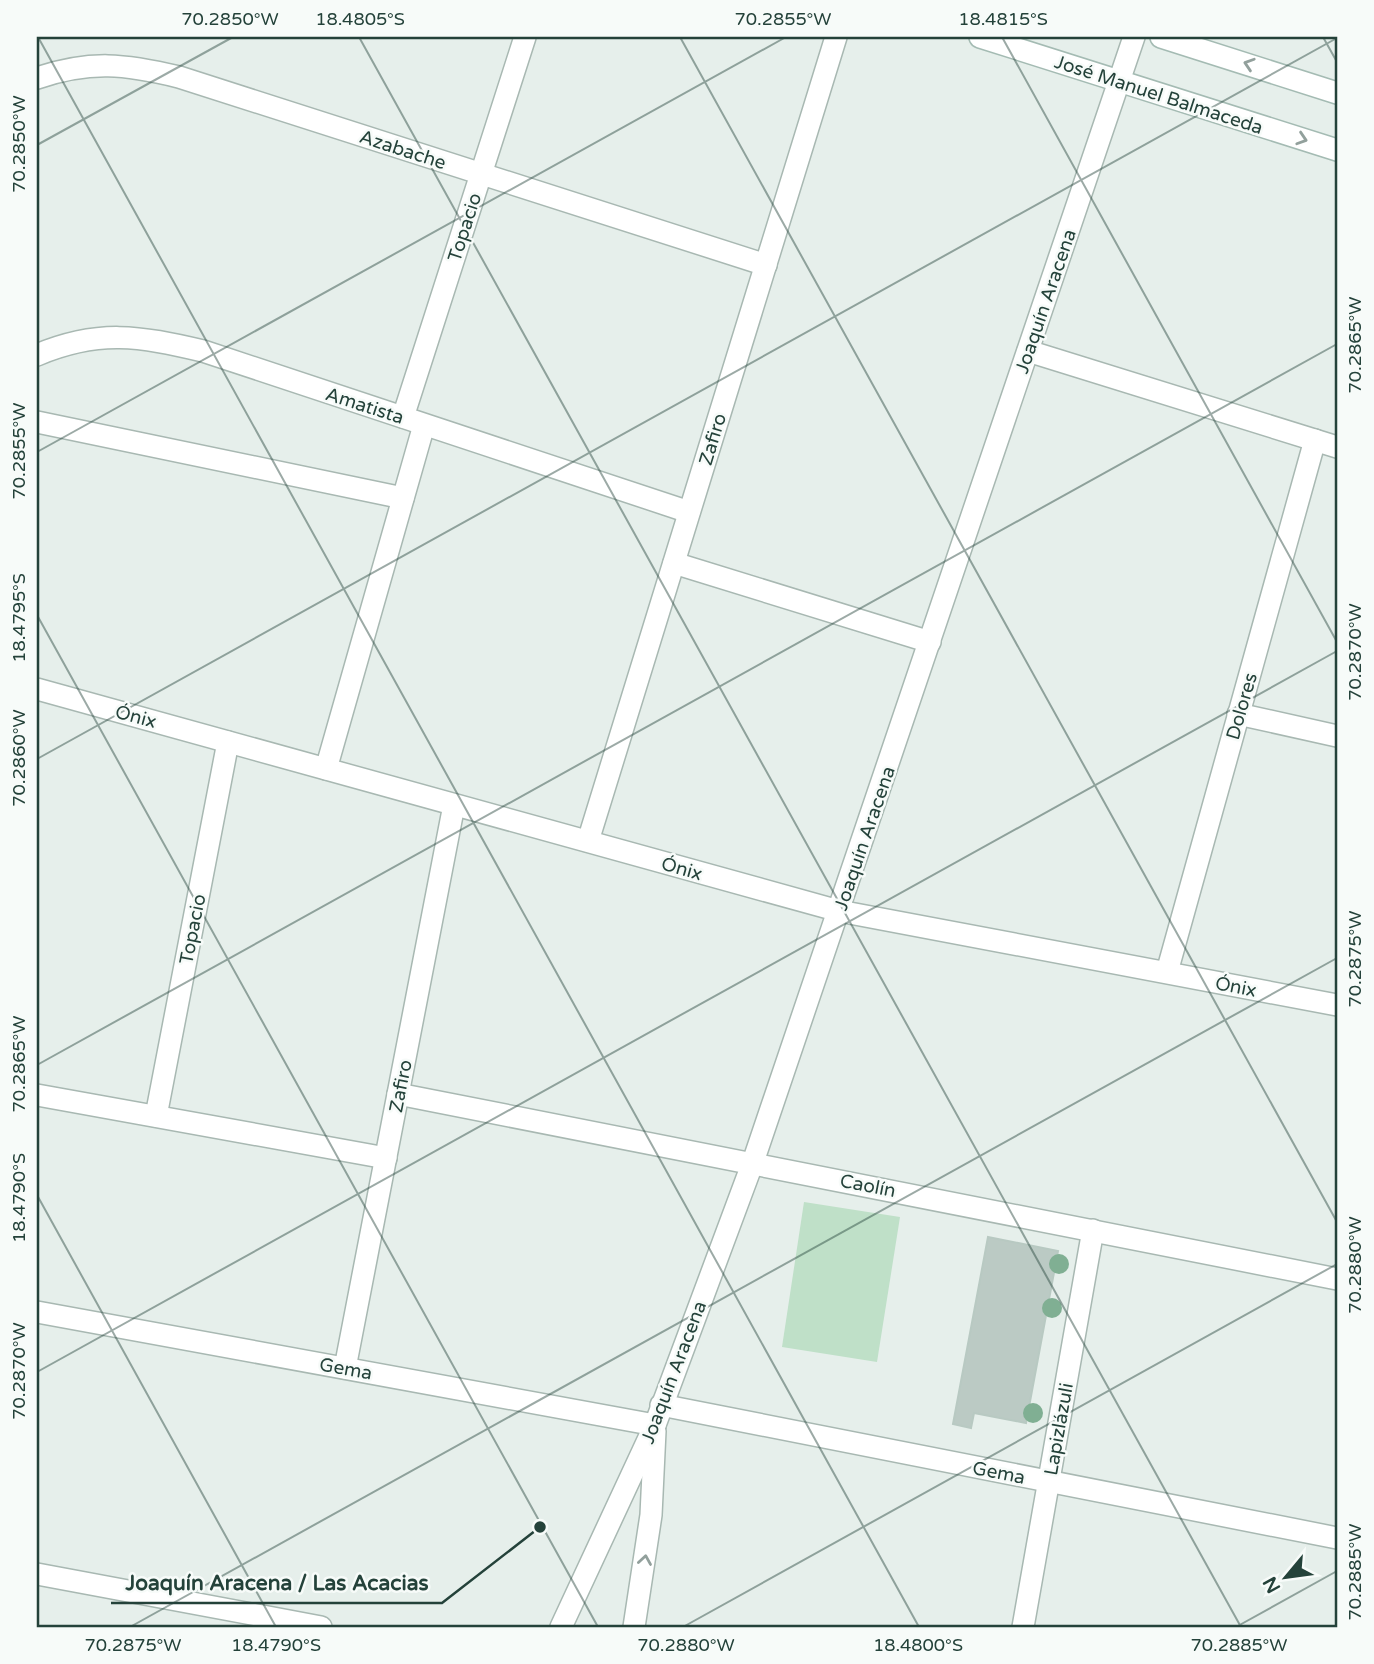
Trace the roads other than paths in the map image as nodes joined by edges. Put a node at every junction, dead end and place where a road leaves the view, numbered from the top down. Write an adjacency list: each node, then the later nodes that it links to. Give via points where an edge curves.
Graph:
1 (525, 37): 10 (street, Topacio)
2 (836, 37): 11 (street, Zafiro)
3 (980, 37): 7 (street, José Manuel Balmaceda)
4 (1134, 37): 7 (street, Joaquín Aracena)
5 (1161, 37): 8 (street, one-way to 5)
6 (37, 78): 10 (street, Azabache, via 91,64 138,67)
7 (1119, 81): 9 (street, José Manuel Balmaceda, one-way to 9); 12 (street, Joaquín Aracena)
8 (1337, 93)
9 (1337, 150)
10 (481, 174): 11 (street, Azabache); 14 (street, Topacio)
11 (766, 265): 20 (street, Zafiro)
12 (1028, 351): 17 (street); 22 (street, Joaquín Aracena)
13 (37, 355): 14 (street, Amatista, via 79,340 145,338 203,351)
14 (403, 417): 16 (street, Amatista)
15 (37, 422): 19 (street)
16 (424, 425): 19 (street); 20 (street, Amatista)
17 (1315, 440): 18 (street); 24 (street, Dolores)
18 (1337, 447)
19 (403, 498): 27 (street)
20 (689, 512): 21 (street, Zafiro)
21 (674, 563): 22 (street); 29 (street, Zafiro)
22 (930, 642): 30 (street, Joaquín Aracena)
23 (37, 689): 26 (street, Ónix)
24 (1238, 714): 25 (street); 31 (street, Dolores)
25 (1337, 736)
26 (228, 742): 27 (street, Ónix); 35 (street, Topacio)
27 (326, 769): 28 (street, Ónix)
28 (454, 804): 29 (street, Ónix); 33 (street, Zafiro)
29 (588, 841): 30 (street, Ónix)
30 (839, 912): 31 (street, Ónix); 37 (street, Joaquín Aracena)
31 (1167, 972): 32 (street, Ónix)
32 (1337, 1005)
33 (398, 1094): 36 (street, Zafiro); 37 (street, Caolín)
34 (37, 1095): 35 (street)
35 (156, 1116): 36 (street)
36 (386, 1158): 41 (street, Zafiro)
37 (753, 1162): 38 (street, Caolín); 42 (street, Joaquín Aracena)
38 (1093, 1230): 39 (street, Caolín); 43 (street, Lapizlázuli)
39 (1337, 1279)
40 (37, 1312): 41 (street, Gema)
41 (345, 1368): 42 (street, Gema)
42 (658, 1415): 43 (street, Gema); 47 (street, Joaquín Aracena); 48 (street, one-way to 42, via 652,1515)
43 (1049, 1482): 44 (street, Gema); 49 (street, Lapizlázuli)
44 (1337, 1538)
45 (37, 1574): 46 (street)
46 (313, 1627)
47 (561, 1627)
48 (634, 1627)
49 (1023, 1627)

